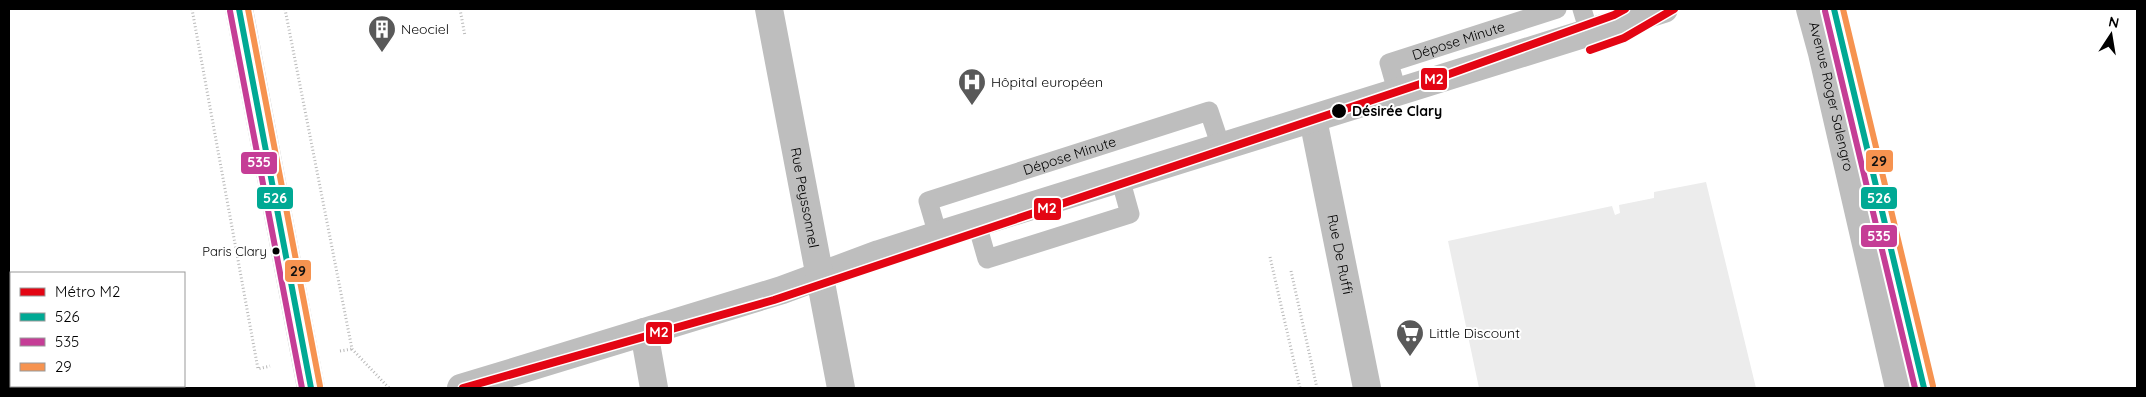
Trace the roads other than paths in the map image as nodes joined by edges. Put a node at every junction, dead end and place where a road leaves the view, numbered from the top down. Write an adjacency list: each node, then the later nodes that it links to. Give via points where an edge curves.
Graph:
1 (239, 9): 16 (street)
2 (769, 9): 14 (street, Rue Peyssonnel)
3 (1557, 9): 8 (lane, Dépose Minute, via 1389,63)
4 (1664, 9): 7 (street)
5 (1810, 9): 21 (street, Avenue Roger Salengro)
6 (1834, 9): 22 (lane, Avenue Roger Salengro)
7 (1586, 20): 8 (street)
8 (1397, 91): 9 (street)
9 (1313, 119): 10 (street); 20 (street, Rue De Ruffi)
10 (1221, 147): 11 (street); 13 (lane, Dépose Minute, via 1209,112 1200,114 928,201)
11 (1120, 178): 12 (street); 12 (lane, via 1130,214 987,259)
12 (977, 224): 13 (street)
13 (938, 235): 14 (street)
14 (819, 277): 15 (street); 19 (street, Rue Peyssonnel)
15 (644, 332): 17 (street); 18 (street)
16 (311, 388)
17 (461, 388)
18 (654, 388)
19 (841, 388)
20 (1367, 388)
21 (1900, 388)
22 (1924, 388)

